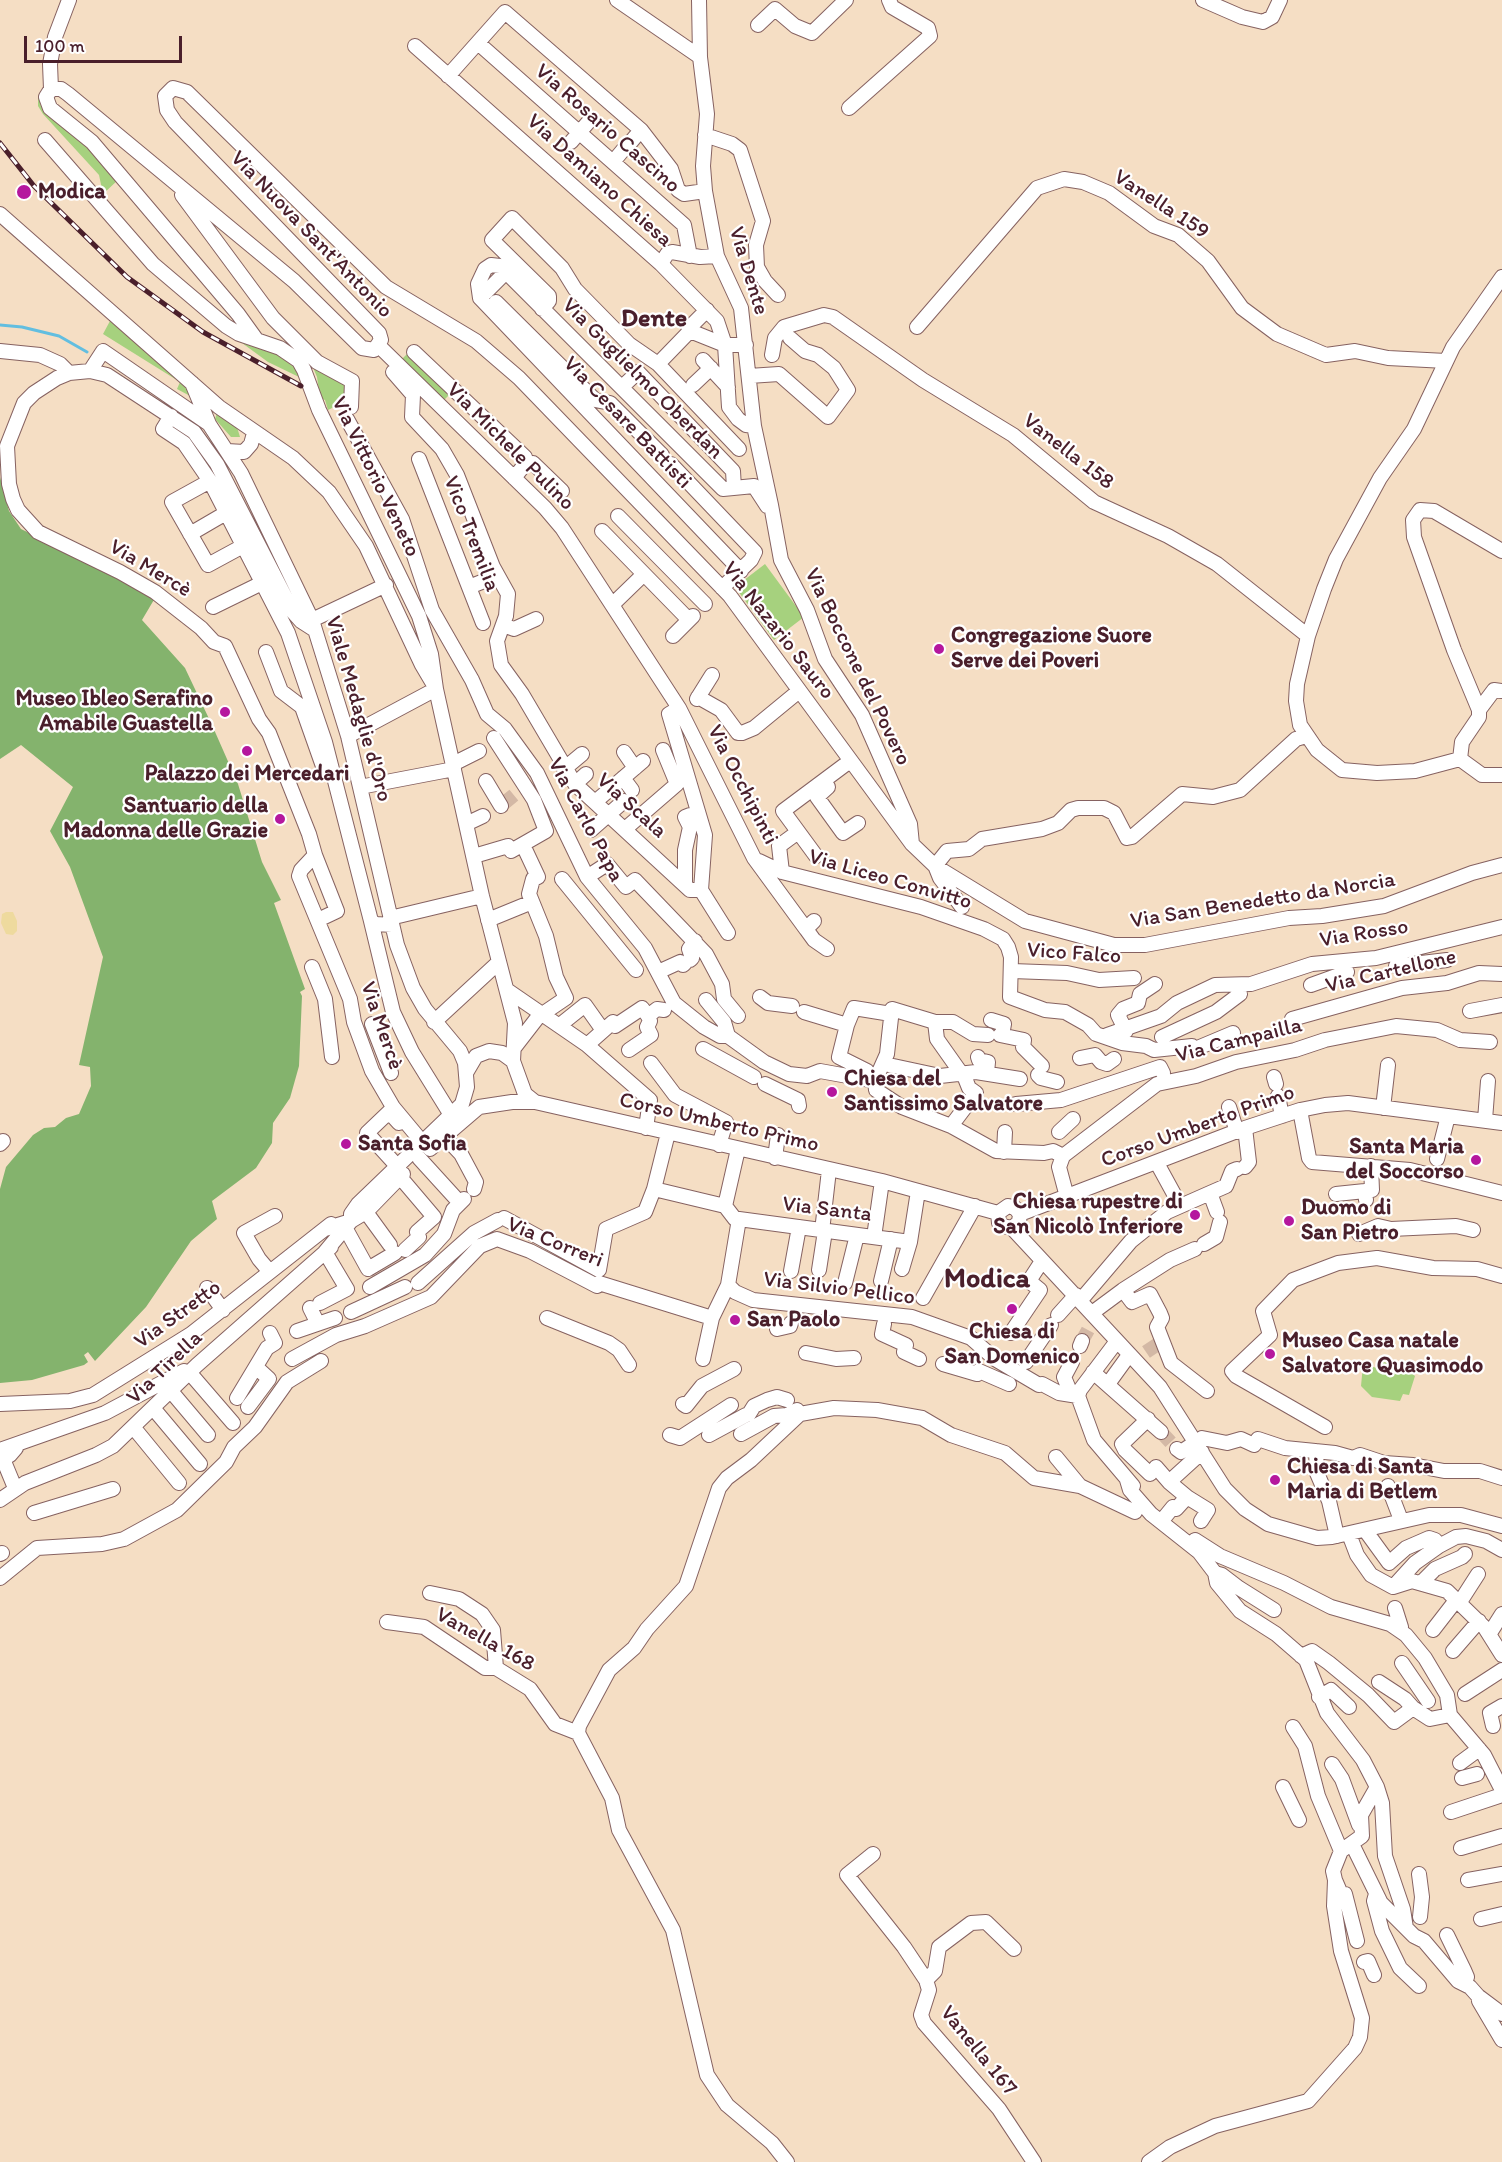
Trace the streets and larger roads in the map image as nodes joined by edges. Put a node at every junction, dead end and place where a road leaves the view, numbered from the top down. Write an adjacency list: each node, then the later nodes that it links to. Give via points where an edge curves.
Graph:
1 (69, 0): 13 (street, via 55,37)
2 (617, 0): 11 (street)
3 (699, 0): 11 (street, Via Dente)
4 (846, 0): 8 (street, via 812,33 795,26 775,9)
5 (889, 0): 14 (street, via 892,7 928,28 930,36)
6 (1203, 0): 7 (street, via 1263,22 1272,17)
7 (1280, 0)
8 (758, 25)
9 (478, 43): 12 (street); 16 (street, via 505,12); 18 (street, Via Rosario Cascino)
10 (415, 46): 12 (street, Via Damiano Chiesa)
11 (700, 57): 17 (street, Via Dente, via 707,114)
12 (448, 76): 26 (street, Via Damiano Chiesa)
13 (51, 89): 21 (street, Via Nuova Sant'Antonio, via 68,94); 35 (street, via 46,97 50,108 92,142)
14 (849, 108)
15 (591, 119): 18 (street)
16 (641, 130): 20 (street); 22 (street, via 671,169 678,190 684,194)
17 (705, 135): 22 (street, Via Dente); 28 (street, via 740,150 763,221 756,244 757,267)
18 (575, 137): 20 (street, Via Rosario Cascino)
19 (45, 140): 35 (street, Via Vittorio Veneto, via 153,264 226,326)
20 (613, 162): 24 (street, Via Rosario Cascino, via 684,225)
21 (181, 189): 38 (street, Via Nuova Sant'Antonio, via 294,281 362,348); 85 (street, Via Carlo Papa, via 188,205 273,318 317,362 352,381 349,413 402,519)
22 (705, 191): 25 (street, Via Dente)
23 (0, 214): 53 (street, via 192,383)
24 (690, 256): 25 (street); 26 (street, via 672,252)
25 (717, 256): 37 (street, Via Dente, via 741,308)
26 (661, 264): 31 (street, Via Damiano Chiesa)
27 (1502, 278): 43 (street)
28 (778, 295)
29 (485, 297): 30 (street, Via Guglielmo Oberdan, via 508,274); 50 (street, Via Cesare Battisti); 55 (street, via 595,400 610,403)
30 (542, 309): 42 (street, via 549,296 492,240 512,218 628,344); 47 (street, Via Guglielmo Oberdan)
31 (707, 310): 33 (street); 36 (street, Via Damiano Chiesa, via 717,321)
32 (917, 327): 43 (street, Vanella 159, via 1037,188 1065,179 1109,193 1154,226 1178,236 1208,261 1242,308 1277,333 1326,355 1355,351 1388,358)
33 (688, 333): 36 (street); 42 (street)
34 (790, 338): 46 (street, via 834,368 848,390 828,417 779,374)
35 (256, 339): 86 (street, Via Vittorio Veneto, via 291,354 304,370 319,410)
36 (725, 345): 37 (street); 49 (street, Via Damiano Chiesa)
37 (746, 345): 46 (street, Via Dente)
38 (376, 348): 51 (street, Via Nuova Sant'Antonio, via 379,333 176,122 165,103 173,88 188,92 386,287 493,353); 64 (street, Via Michele Pulino); 90 (street, Via Scala, via 413,395 412,417 442,449 457,475 508,594)
39 (0, 351): 45 (street, via 40,355)
40 (414, 352): 64 (street, via 525,457 526,463)
41 (772, 355): 92 (street, Vanella 158, via 775,338 783,327 825,315 832,317 923,380 1013,435 1094,502 1217,564)
42 (652, 360): 47 (street); 59 (street)
43 (1446, 361): 92 (street, via 1414,429 1380,478 1336,560)
44 (90, 371): 45 (street); 53 (street, via 104,351 179,402); 54 (street, via 107,375)
45 (69, 373): 132 (street, Via Mercè, via 29,398 10,432 6,461 18,510 38,532 155,592 214,642 225,646 269,733)
46 (749, 376): 56 (street, Via Dente)
47 (620, 385): 52 (street, Via Guglielmo Oberdan); 59 (street, via 638,372)
48 (693, 385): 49 (street, via 707,364)
49 (728, 387): 56 (street, Via Damiano Chiesa, via 732,412 746,425)
50 (566, 389): 51 (street); 75 (street, Via Cesare Battisti)
51 (549, 408): 81 (street, Via Nazario Sauro)
52 (647, 411): 55 (street); 66 (street, Via Guglielmo Oberdan, via 723,489)
53 (209, 414): 57 (street); 58 (street, Via Vittorio Veneto); 61 (street, Viale Medaglie d'Oro)
54 (171, 416): 57 (street); 65 (street, via 163,429 184,443)
55 (632, 425): 75 (street, via 756,552)
56 (754, 426): 68 (street, Via Dente)
57 (194, 432): 89 (street, via 217,464 293,612 300,621)
58 (254, 433): 61 (street, via 244,452); 79 (street, Via Vittorio Veneto, via 310,472 343,509)
59 (702, 434): 60 (street); 66 (street, via 733,471)
60 (739, 449)
61 (227, 451): 89 (street, Viale Medaglie d'Oro)
62 (419, 459): 80 (street, Vico Tremilia)
63 (533, 463): 67 (street)
64 (514, 478): 83 (street, Via Michele Pulino, via 562,528)
65 (210, 481): 69 (street); 72 (street, via 172,502)
66 (734, 488): 68 (street, Via Guglielmo Oberdan, via 754,486 767,506)
67 (562, 491)
68 (771, 506): 128 (street, Via Boccone del Povero, via 781,560 807,610 825,659 862,715 910,824)
69 (226, 513): 72 (street); 73 (street)
70 (618, 516): 82 (street)
71 (602, 531): 76 (street)
72 (190, 534): 73 (street, via 208,565)
73 (243, 546): 78 (street)
74 (1502, 550): 99 (street, via 1434,511 1420,510 1413,520 1414,537)
75 (741, 571): 81 (street)
76 (644, 574): 83 (street); 91 (street, via 691,618)
77 (484, 581): 80 (street)
78 (262, 583): 84 (street); 111 (street, via 288,633)
79 (386, 585): 89 (street); 95 (street, Via Vittorio Veneto)
80 (469, 587): 88 (street, Vico Tremilia)
81 (722, 588): 96 (street, Via Nazario Sauro)
82 (705, 604)
83 (612, 605): 98 (street, Via Michele Pulino)
84 (213, 607)
85 (432, 610): 86 (street); 139 (street, Via Carlo Papa, via 487,714 505,729 537,772)
86 (419, 616): 95 (street, Via Vittorio Veneto, via 436,671)
87 (536, 619): 90 (street, via 514,629)
88 (483, 623)
89 (314, 625): 100 (street, Viale Medaglie d'Oro)
90 (503, 625): 110 (street, Via Scala, via 497,641 501,665)
91 (673, 636)
92 (1308, 636): 101 (street, via 1296,701)
93 (266, 652): 111 (street, via 281,691 302,707 325,772)
94 (712, 675): 96 (street, via 697,698 721,710 738,733 762,723)
95 (436, 689): 100 (street); 109 (street, Via Vittorio Veneto)
96 (799, 691): 108 (street, Via Nazario Sauro)
97 (1502, 691): 99 (street, via 1494,690)
98 (679, 708): 121 (street, via 669,714); 135 (street, Via Occhipinti)
99 (1479, 710): 107 (street, via 1479,717 1462,742)
100 (348, 736): 117 (street, Viale Medaglie d'Oro)
101 (1306, 736): 107 (street, via 1342,770 1415,771); 137 (street, via 1296,739 1240,790 1213,797 1182,794 1132,837 1127,838 1114,813 1104,808 1071,810 1058,823 1042,829 982,839 969,849 947,851)
102 (495, 738): 129 (street, via 534,800 546,831)
103 (663, 750): 125 (street, via 677,784)
104 (478, 751): 109 (street)
105 (624, 752): 115 (street, via 639,765)
106 (582, 754): 110 (street)
107 (1460, 759): 113 (street, via 1482,775)
108 (850, 761): 114 (street); 128 (street, Via Nazario Sauro)
109 (454, 766): 117 (street); 124 (street, Via Vittorio Veneto)
110 (564, 769): 118 (street, Via Scala)
111 (333, 770): 119 (street)
112 (586, 774): 118 (street)
113 (1502, 775)
114 (830, 776): 123 (street, via 827,789 817,796 843,833); 127 (street, via 783,811)
115 (623, 778): 120 (street); 122 (street, via 628,796)
116 (486, 781): 124 (street, via 494,810)
117 (360, 784): 119 (street); 130 (street, Viale Medaglie d'Oro)
118 (575, 784): 120 (street, Via Scala)
119 (337, 786): 131 (street)
120 (595, 802): 122 (street, Via Scala)
121 (695, 811): 141 (street, via 685,817 690,827); 142 (street, via 705,835)
122 (609, 814): 125 (street, Via Scala); 126 (street)
123 (858, 823)
124 (466, 824): 133 (street, Via Vittorio Veneto)
125 (625, 829): 141 (street, Via Scala)
126 (591, 830)
127 (798, 832): 134 (street); 138 (street, via 778,846)
128 (912, 844): 137 (street, Via Nazario Sauro)
129 (523, 845): 133 (street, via 511,851 508,846); 144 (street, via 538,877 533,879 529,894)
130 (373, 846): 131 (street); 148 (street, Viale Medaglie d'Oro)
131 (352, 850): 147 (street)
132 (315, 855): 149 (street, Via Mercè, via 299,876); 149 (street, Via Mercè, via 337,911)
133 (474, 856): 143 (street, Via Vittorio Veneto)
134 (816, 856)
135 (754, 858): 138 (street, Via Liceo Convitto); 153 (street, Via Occhipinti, via 810,925 814,940)
136 (1502, 865): 137 (street, Via San Benedetto da Norcia, via 1384,906 1130,946 1036,926)
137 (935, 866): 145 (street)
138 (782, 872): 160 (street, Via Liceo Convitto, via 972,924 1003,939 1011,957)
139 (587, 878): 152 (street, via 607,864 626,887 635,880); 161 (street, Via Carlo Papa, via 645,948)
140 (562, 879): 159 (street)
141 (684, 885): 142 (street, Via Scala)
142 (700, 890): 151 (street)
143 (482, 896): 146 (street, Via Vittorio Veneto); 148 (street)
144 (532, 902): 146 (street); 174 (street, via 566,998)
145 (962, 907)
146 (488, 920): 155 (street, Via Vittorio Veneto)
147 (370, 921): 148 (street); 223 (street, via 409,1057)
148 (391, 921): 180 (street, Viale Medaglie d'Oro, via 413,988)
149 (320, 922): 236 (street, Via Mercè, via 377,1083)
150 (1502, 927): 187 (street, Via Rosso, via 1376,958 1312,964 1251,984 1215,985)
151 (728, 933)
152 (695, 941): 161 (street, via 689,949 692,958 683,965 680,962); 177 (street, via 722,984 724,999)
153 (827, 949)
154 (1447, 960): 156 (street)
155 (499, 962): 167 (street, Via Vittorio Veneto); 180 (street)
156 (1396, 966)
157 (312, 967): 199 (street, via 325,999)
158 (332, 970): 182 (street)
159 (636, 970)
160 (1011, 971): 164 (street, Vico Falco, via 1067,973 1099,980); 190 (street, Via Liceo Convitto, via 1010,997 1045,1010 1065,1012 1096,1034)
161 (658, 972): 191 (street, Via Carlo Papa, via 674,1003 720,1036)
162 (1347, 972): 166 (street)
163 (1502, 974): 178 (street, Via Cartellone, via 1479,973 1448,983 1395,984)
164 (1134, 978)
165 (1155, 984): 187 (street, via 1140,994 1138,1003 1118,1015)
166 (1311, 985)
167 (507, 990): 174 (street); 197 (street, Via Vittorio Veneto, via 515,1023)
168 (1240, 994): 192 (street, via 1216,1012)
169 (760, 997): 184 (street, via 768,1003 785,1003)
170 (706, 1000): 191 (street, via 724,1022)
171 (1502, 1005): 173 (street)
172 (664, 1010): 176 (street, via 657,1009)
173 (1470, 1011)
174 (543, 1014): 185 (street); 197 (street)
175 (891, 1014): 181 (street, via 892,1009 901,1010); 184 (street, via 854,1008); 203 (street)
176 (648, 1016): 186 (street, via 642,1008 615,1026 613,1022); 196 (street, via 646,1027 651,1035)
177 (738, 1017)
178 (1292, 1019)
179 (991, 1020): 189 (street, via 1004,1024)
180 (434, 1022): 211 (street, Viale Medaglie d'Oro, via 463,1056)
181 (935, 1022): 189 (street, via 953,1022 973,1034); 206 (street, via 937,1040)
182 (347, 1024)
183 (372, 1024): 205 (street)
184 (846, 1024): 212 (street, via 847,1033 839,1054 844,1061 867,1071)
185 (560, 1025): 186 (street, via 585,1005); 194 (street)
186 (602, 1029): 194 (street)
187 (1126, 1031): 190 (street, Via Rosso)
188 (1233, 1034): 192 (street, Via Liceo Convitto, via 1196,1049 1185,1046 1154,1050)
189 (996, 1035): 213 (street, via 1024,1041 1023,1047 1040,1070 1041,1078)
190 (1107, 1035): 192 (street, Via Liceo Convitto, via 1122,1043)
191 (728, 1036): 212 (street, Via Carlo Papa, via 764,1062 789,1074 807,1076 814,1070)
192 (1154, 1041)
193 (1490, 1042): 209 (street, Via Campailla, via 1460,1040 1437,1030 1396,1026 1236,1062 1186,1079)
194 (587, 1045): 230 (street, via 650,1100)
195 (703, 1049): 219 (street, via 798,1101)
196 (629, 1050)
197 (514, 1055): 208 (street); 211 (street, via 489,1051 471,1061)
198 (978, 1057): 207 (street, via 988,1062)
199 (332, 1058)
200 (1080, 1058): 201 (street, via 1095,1055 1107,1064)
201 (1114, 1059)
202 (651, 1063): 238 (street, via 675,1095 726,1122)
203 (884, 1064): 206 (street, via 940,1076); 212 (street)
204 (1388, 1065): 221 (street)
205 (391, 1072)
206 (962, 1073): 207 (street); 229 (street, via 976,1093)
207 (987, 1073): 210 (street)
208 (518, 1075): 216 (street, via 525,1094); 217 (street, via 511,1096)
209 (1165, 1078): 218 (street, via 1160,1067 1061,1100); 241 (street, Via Campailla)
210 (1020, 1079)
211 (466, 1080): 217 (street, via 478,1101); 223 (street, via 462,1104)
212 (874, 1081): 229 (street, via 876,1090 902,1107)
213 (1057, 1082)
214 (1488, 1085): 227 (street)
215 (1276, 1086): 224 (street)
216 (535, 1102): 217 (street, Corso Umberto Primo); 230 (street, Corso Umberto Primo)
217 (494, 1104): 237 (street, via 470,1112)
218 (1016, 1104)
219 (799, 1106)
220 (1229, 1107): 231 (street)
221 (1383, 1108): 222 (street, Corso Umberto Primo, via 1343,1103); 225 (street, Corso Umberto Primo)
222 (1300, 1110): 224 (street, Corso Umberto Primo); 246 (street, via 1312,1162)
223 (451, 1115): 236 (street)
224 (1282, 1116): 231 (street, Corso Umberto Primo)
225 (1449, 1116): 227 (street, Corso Umberto Primo); 243 (street)
226 (1073, 1119): 233 (street)
227 (1485, 1120): 228 (street, Corso Umberto Primo)
228 (1502, 1123)
229 (951, 1126): 240 (street)
230 (646, 1128): 234 (street, Corso Umberto Primo)
231 (1241, 1130): 245 (street, Corso Umberto Primo); 252 (street, via 1249,1162 1232,1171 1226,1186)
232 (1005, 1132): 240 (street)
233 (1059, 1132)
234 (668, 1133): 238 (street, Corso Umberto Primo); 251 (street)
235 (778, 1135): 242 (street)
236 (419, 1138): 248 (street); 248 (street, via 389,1112 370,1129 368,1134)
237 (447, 1139): 244 (street); 255 (street, via 461,1154 476,1182)
238 (719, 1145): 239 (street, Corso Umberto Primo)
239 (738, 1149): 242 (street, Corso Umberto Primo); 258 (street)
240 (1004, 1152): 241 (street, via 1053,1151)
241 (1063, 1155): 256 (street, via 1059,1167)
242 (775, 1158): 247 (street, Corso Umberto Primo)
243 (1437, 1160)
244 (422, 1162): 248 (street); 255 (street)
245 (1157, 1163): 256 (street, Corso Umberto Primo); 257 (street)
246 (1371, 1166): 253 (street, via 1432,1175); 254 (street, via 1372,1190 1365,1196)
247 (829, 1170): 249 (street, Corso Umberto Primo); 270 (street)
248 (401, 1176): 260 (street); 276 (street, via 434,1217 417,1232 419,1237)
249 (882, 1182): 250 (street, Corso Umberto Primo); 273 (street)
250 (918, 1191): 259 (street, Corso Umberto Primo); 275 (street)
251 (652, 1193): 258 (street); 296 (street, via 645,1212 606,1229 599,1270 501,1219 474,1233 412,1285)
252 (1210, 1193): 257 (street); 290 (street, via 1218,1217 1216,1238)
253 (1502, 1193)
254 (1336, 1194)
255 (468, 1195): 289 (street, via 453,1210 444,1234 425,1255)
256 (1066, 1197): 262 (street, Corso Umberto Primo)
257 (1180, 1204): 279 (street, via 1131,1241)
258 (725, 1206): 264 (street)
259 (975, 1206): 261 (street, Corso Umberto Primo); 292 (street)
260 (362, 1208): 265 (street, Via Tirella); 268 (street, Via Stretto); 276 (street)
261 (998, 1213): 262 (street, via 1008,1206); 267 (street, via 999,1223)
262 (1020, 1214): 267 (street, via 1019,1222)
263 (275, 1216): 283 (street, via 244,1233)
264 (737, 1219): 266 (street, Via Santa); 288 (street, Via Silvio Pellico)
265 (349, 1226): 268 (street); 276 (street, via 368,1269); 277 (street, Via Tirella)
266 (799, 1227): 270 (street, Via Santa); 282 (street)
267 (1012, 1228): 278 (street)
268 (325, 1229): 283 (street, Via Stretto)
269 (1473, 1230): 271 (street, via 1456,1226 1378,1226)
270 (824, 1231): 272 (street, Via Santa); 281 (street)
271 (1359, 1234)
272 (857, 1235): 273 (street, Via Santa); 286 (street)
273 (874, 1237): 274 (street, Via Santa)
274 (891, 1239): 275 (street, Via Santa); 285 (street)
275 (910, 1242): 280 (street)
276 (397, 1250)
277 (325, 1252): 301 (street, via 347,1289 315,1305); 320 (street, Via Tirella)
278 (1042, 1261): 293 (street); 307 (street, via 1029,1281 1040,1290)
279 (1111, 1265): 290 (street); 293 (street)
280 (902, 1269)
281 (819, 1270)
282 (791, 1271)
283 (270, 1272): 295 (street, Via Stretto)
284 (1501, 1275): 337 (street, via 1477,1269 1433,1268 1396,1259 1360,1258 1293,1280 1265,1306 1264,1320 1270,1335 1232,1371)
285 (881, 1281)
286 (845, 1283)
287 (449, 1286): 294 (street, via 436,1299 406,1313)
288 (728, 1286): 297 (street, Via Silvio Pellico, via 753,1300); 300 (street)
289 (370, 1287)
290 (1126, 1287): 304 (street); 326 (street, via 1132,1302 1150,1294 1162,1318 1157,1327 1171,1363)
291 (207, 1288): 295 (street)
292 (923, 1298)
293 (1078, 1298): 304 (street); 316 (street, via 1055,1320)
294 (404, 1309): 300 (street, Via Correri, via 431,1297 480,1246 497,1239 597,1286 599,1283); 312 (street, Via Correri, via 336,1335)
295 (223, 1310): 330 (street, Via Stretto, via 149,1362 83,1400)
296 (351, 1312)
297 (885, 1317): 314 (street, via 882,1334 906,1345 904,1352); 327 (street, Via Silvio Pellico, via 912,1317 971,1338 1031,1382)
298 (335, 1318): 301 (street)
299 (547, 1318): 319 (street, via 609,1343)
300 (712, 1318): 313 (street)
301 (318, 1323): 305 (street)
302 (790, 1323): 303 (street)
303 (777, 1329)
304 (1087, 1329): 308 (street)
305 (297, 1331)
306 (270, 1333): 329 (street, via 275,1342 256,1367 269,1379)
307 (1011, 1333)
308 (1117, 1341): 310 (street); 322 (street)
309 (806, 1353): 311 (street)
310 (1136, 1356): 324 (street); 345 (street)
311 (854, 1358)
312 (292, 1359)
313 (702, 1359)
314 (919, 1359)
315 (321, 1361): 374 (street, via 288,1382 226,1462 177,1510 124,1539 29,1552)
316 (1026, 1362)
317 (1072, 1362): 327 (street, via 1064,1377)
318 (943, 1364): 323 (street, via 977,1374 979,1371)
319 (630, 1365)
320 (193, 1369): 325 (street, Via Tirella); 336 (street); 344 (street, via 105,1413)
321 (734, 1369): 331 (street, via 702,1386 686,1406)
322 (1092, 1374): 324 (street); 327 (street)
323 (1010, 1384)
324 (1108, 1384): 335 (street)
325 (170, 1390): 333 (street, Via Tirella); 341 (street)
326 (1207, 1391)
327 (1075, 1395): 352 (street, via 1094,1440)
328 (787, 1400): 343 (street, via 767,1400)
329 (242, 1402)
330 (0, 1404)
331 (683, 1404)
332 (731, 1405): 342 (street, via 680,1438)
333 (153, 1408): 338 (street, Via Tirella); 350 (street)
334 (800, 1414): 340 (street, via 797,1410 787,1416 774,1416); 355 (street, via 834,1408 922,1418 951,1435 1005,1452 1034,1478); 405 (street, via 719,1488 686,1586 634,1648 609,1670)
335 (1148, 1419): 339 (street); 353 (street, via 1122,1444)
336 (233, 1423)
337 (1325, 1427)
338 (134, 1428): 354 (street); 357 (street, Via Tirella, via 96,1455)
339 (1161, 1432)
340 (741, 1434)
341 (208, 1435)
342 (670, 1435)
343 (709, 1435)
344 (19, 1443): 347 (street); 357 (street, via 3,1459)
345 (1199, 1447): 346 (street, via 1181,1452); 348 (street, via 1208,1437 1227,1443 1240,1439 1254,1445 1258,1439 1285,1448); 353 (street); 368 (street, via 1225,1489 1268,1524 1317,1538)
346 (1177, 1449)
347 (0, 1450)
348 (1316, 1451): 351 (street, via 1353,1458 1360,1455 1384,1463 1444,1472 1480,1471); 368 (street, via 1317,1473)
349 (1056, 1457): 355 (street)
350 (200, 1464)
351 (1502, 1478)
352 (1127, 1480): 361 (street); 363 (street)
353 (1169, 1482): 359 (street)
354 (178, 1483)
355 (1080, 1486): 361 (street)
356 (1388, 1486): 364 (street)
357 (15, 1488): 360 (street, Via Tirella)
358 (113, 1489): 362 (street)
359 (1187, 1497): 363 (street); 365 (street, via 1208,1510)
360 (0, 1500)
361 (1140, 1512): 372 (street, via 1199,1552)
362 (34, 1513)
363 (1164, 1518): 402 (street, via 1220,1556 1331,1607 1390,1624 1406,1635 1447,1695)
364 (1401, 1520): 366 (street, via 1461,1515); 367 (street)
365 (1201, 1521)
366 (1502, 1526)
367 (1365, 1530): 368 (street); 369 (street, via 1389,1563 1406,1548 1429,1538)
368 (1343, 1535): 376 (street, via 1371,1575)
369 (1439, 1546): 370 (street, via 1466,1536); 376 (street)
370 (1502, 1550)
371 (1465, 1554): 375 (street, via 1435,1569)
372 (1215, 1573): 380 (street); 389 (street, via 1217,1583 1240,1611 1276,1634)
373 (1479, 1574): 378 (street)
374 (0, 1578)
375 (1422, 1582): 376 (street); 378 (street, via 1447,1591)
376 (1393, 1587)
377 (430, 1593): 391 (street, via 459,1599 482,1614 493,1630)
378 (1459, 1601): 382 (street); 385 (street)
379 (1395, 1608): 384 (street)
380 (1274, 1610)
381 (1502, 1614): 386 (street)
382 (1479, 1621): 386 (street); 387 (street)
383 (387, 1622): 391 (street, Vanella 168, via 424,1627 485,1668)
384 (1401, 1627)
385 (1433, 1630)
386 (1490, 1634): 388 (street)
387 (1453, 1652)
388 (1502, 1655)
389 (1300, 1656): 397 (street, via 1306,1660); 401 (street, via 1312,1651 1368,1695 1394,1722)
390 (1402, 1663): 393 (street)
391 (496, 1668): 405 (street, Vanella 168, via 530,1689 555,1724)
392 (1502, 1670): 396 (street)
393 (1412, 1677): 395 (street); 398 (street)
394 (1379, 1682): 401 (street)
395 (1399, 1688)
396 (1465, 1694)
397 (1319, 1697): 400 (street, via 1331,1690); 413 (street)
398 (1428, 1701)
399 (1502, 1706): 403 (street, via 1490,1713)
400 (1349, 1707)
401 (1413, 1708): 402 (street, via 1430,1719)
402 (1450, 1715): 406 (street)
403 (1493, 1726)
404 (1293, 1727): 420 (street, via 1305,1746 1318,1796)
405 (578, 1733): 443 (street, via 612,1798 619,1830 673,1930 706,2075 727,2105 772,2143)
406 (1479, 1749): 408 (street); 410 (street)
407 (1502, 1755): 410 (street)
408 (1460, 1763)
409 (1332, 1764): 418 (street, via 1342,1779)
410 (1487, 1769): 411 (street); 414 (street)
411 (1462, 1778)
412 (1283, 1787): 417 (street)
413 (1377, 1787): 418 (street, via 1361,1815); 431 (street, via 1386,1856)
414 (1502, 1790)
415 (1502, 1795): 416 (street)
416 (1451, 1812)
417 (1299, 1820)
418 (1361, 1829): 420 (street, via 1362,1836)
419 (1502, 1836): 421 (street)
420 (1346, 1847): 426 (street, via 1333,1871); 427 (street)
421 (1461, 1848)
422 (873, 1854): 437 (street, via 847,1875)
423 (1419, 1874): 429 (street)
424 (1502, 1874): 425 (street)
425 (1468, 1880)
426 (1335, 1881): 433 (street, via 1341,1894 1345,1894); 445 (street, via 1334,1906 1341,1951 1362,2018 1356,2048 1308,2101 1215,2126 1170,2147)
427 (1376, 1894): 431 (street); 439 (street, via 1382,1931 1400,1968)
428 (1502, 1914): 430 (street)
429 (1420, 1917)
430 (1481, 1919)
431 (1406, 1928): 438 (street)
432 (1447, 1935): 438 (street, via 1467,1977)
433 (1357, 1941)
434 (1014, 1949): 437 (street, Vanella 167, via 986,1922 971,1923 939,1947 935,1971)
435 (1364, 1962): 436 (street, via 1368,1961)
436 (1374, 1975)
437 (926, 1980): 444 (street, Vanella 167, via 929,1990 921,2015 924,2023 999,2109)
438 (1464, 1983): 440 (street)
439 (1419, 1986)
440 (1478, 1996): 441 (street); 442 (street)
441 (1502, 2014)
442 (1502, 2040)
443 (787, 2162)
444 (1034, 2162)
445 (1149, 2162)

